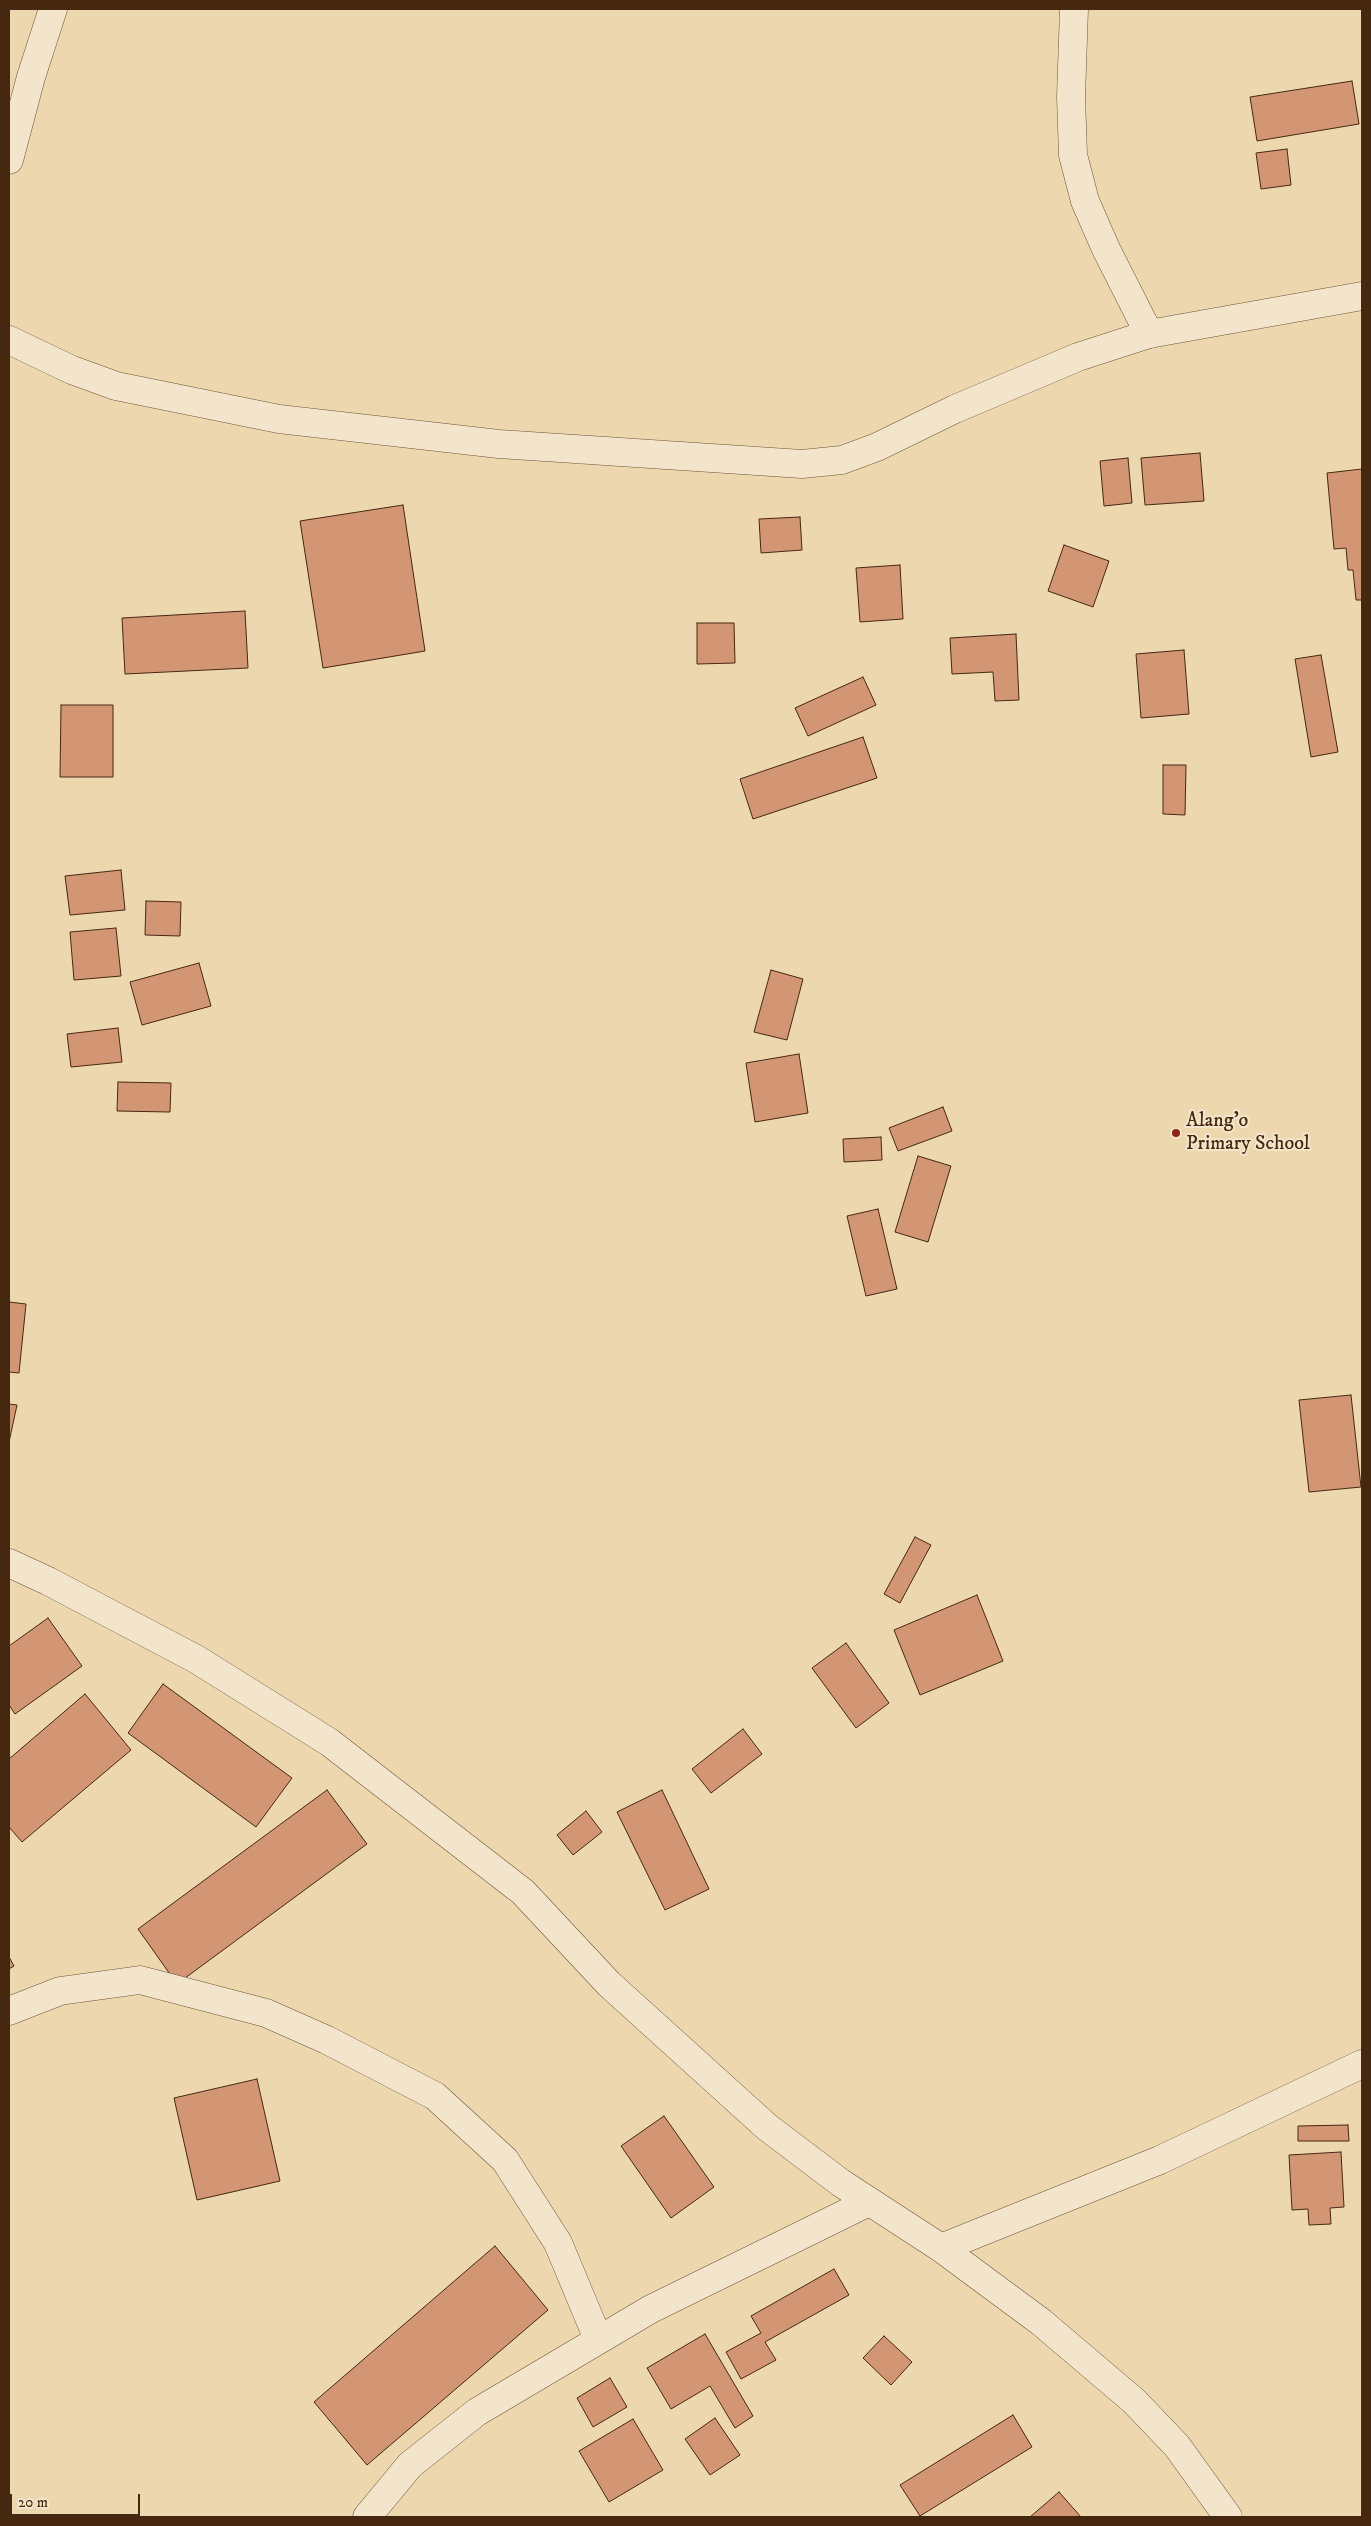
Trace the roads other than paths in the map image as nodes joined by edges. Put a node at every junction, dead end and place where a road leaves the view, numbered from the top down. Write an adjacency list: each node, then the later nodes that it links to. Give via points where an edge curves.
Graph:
1 (54, 9): 3 (street, via 31,77)
2 (1074, 9): 5 (street, via 1073,155 1089,209)
3 (9, 160)
4 (1362, 296): 5 (street)
5 (1149, 334): 6 (street, via 1069,361 955,409 877,447 842,460 802,464 499,444 279,419 116,386 72,370)
6 (9, 340)
7 (9, 1563): 10 (street, via 196,1659 329,1742 523,1892 609,1984 767,2127)
8 (9, 2011): 12 (street, via 60,1991 140,1980 266,2013 327,2040 435,2096 505,2160 558,2243)
9 (1362, 2064): 11 (street, via 1160,2160)
10 (869, 2202): 11 (street); 12 (street, via 651,2309)
11 (941, 2248): 14 (street, via 1041,2322 1134,2401 1177,2446)
12 (598, 2339): 13 (street, via 476,2412 410,2465)
13 (367, 2517)
14 (1228, 2517)

